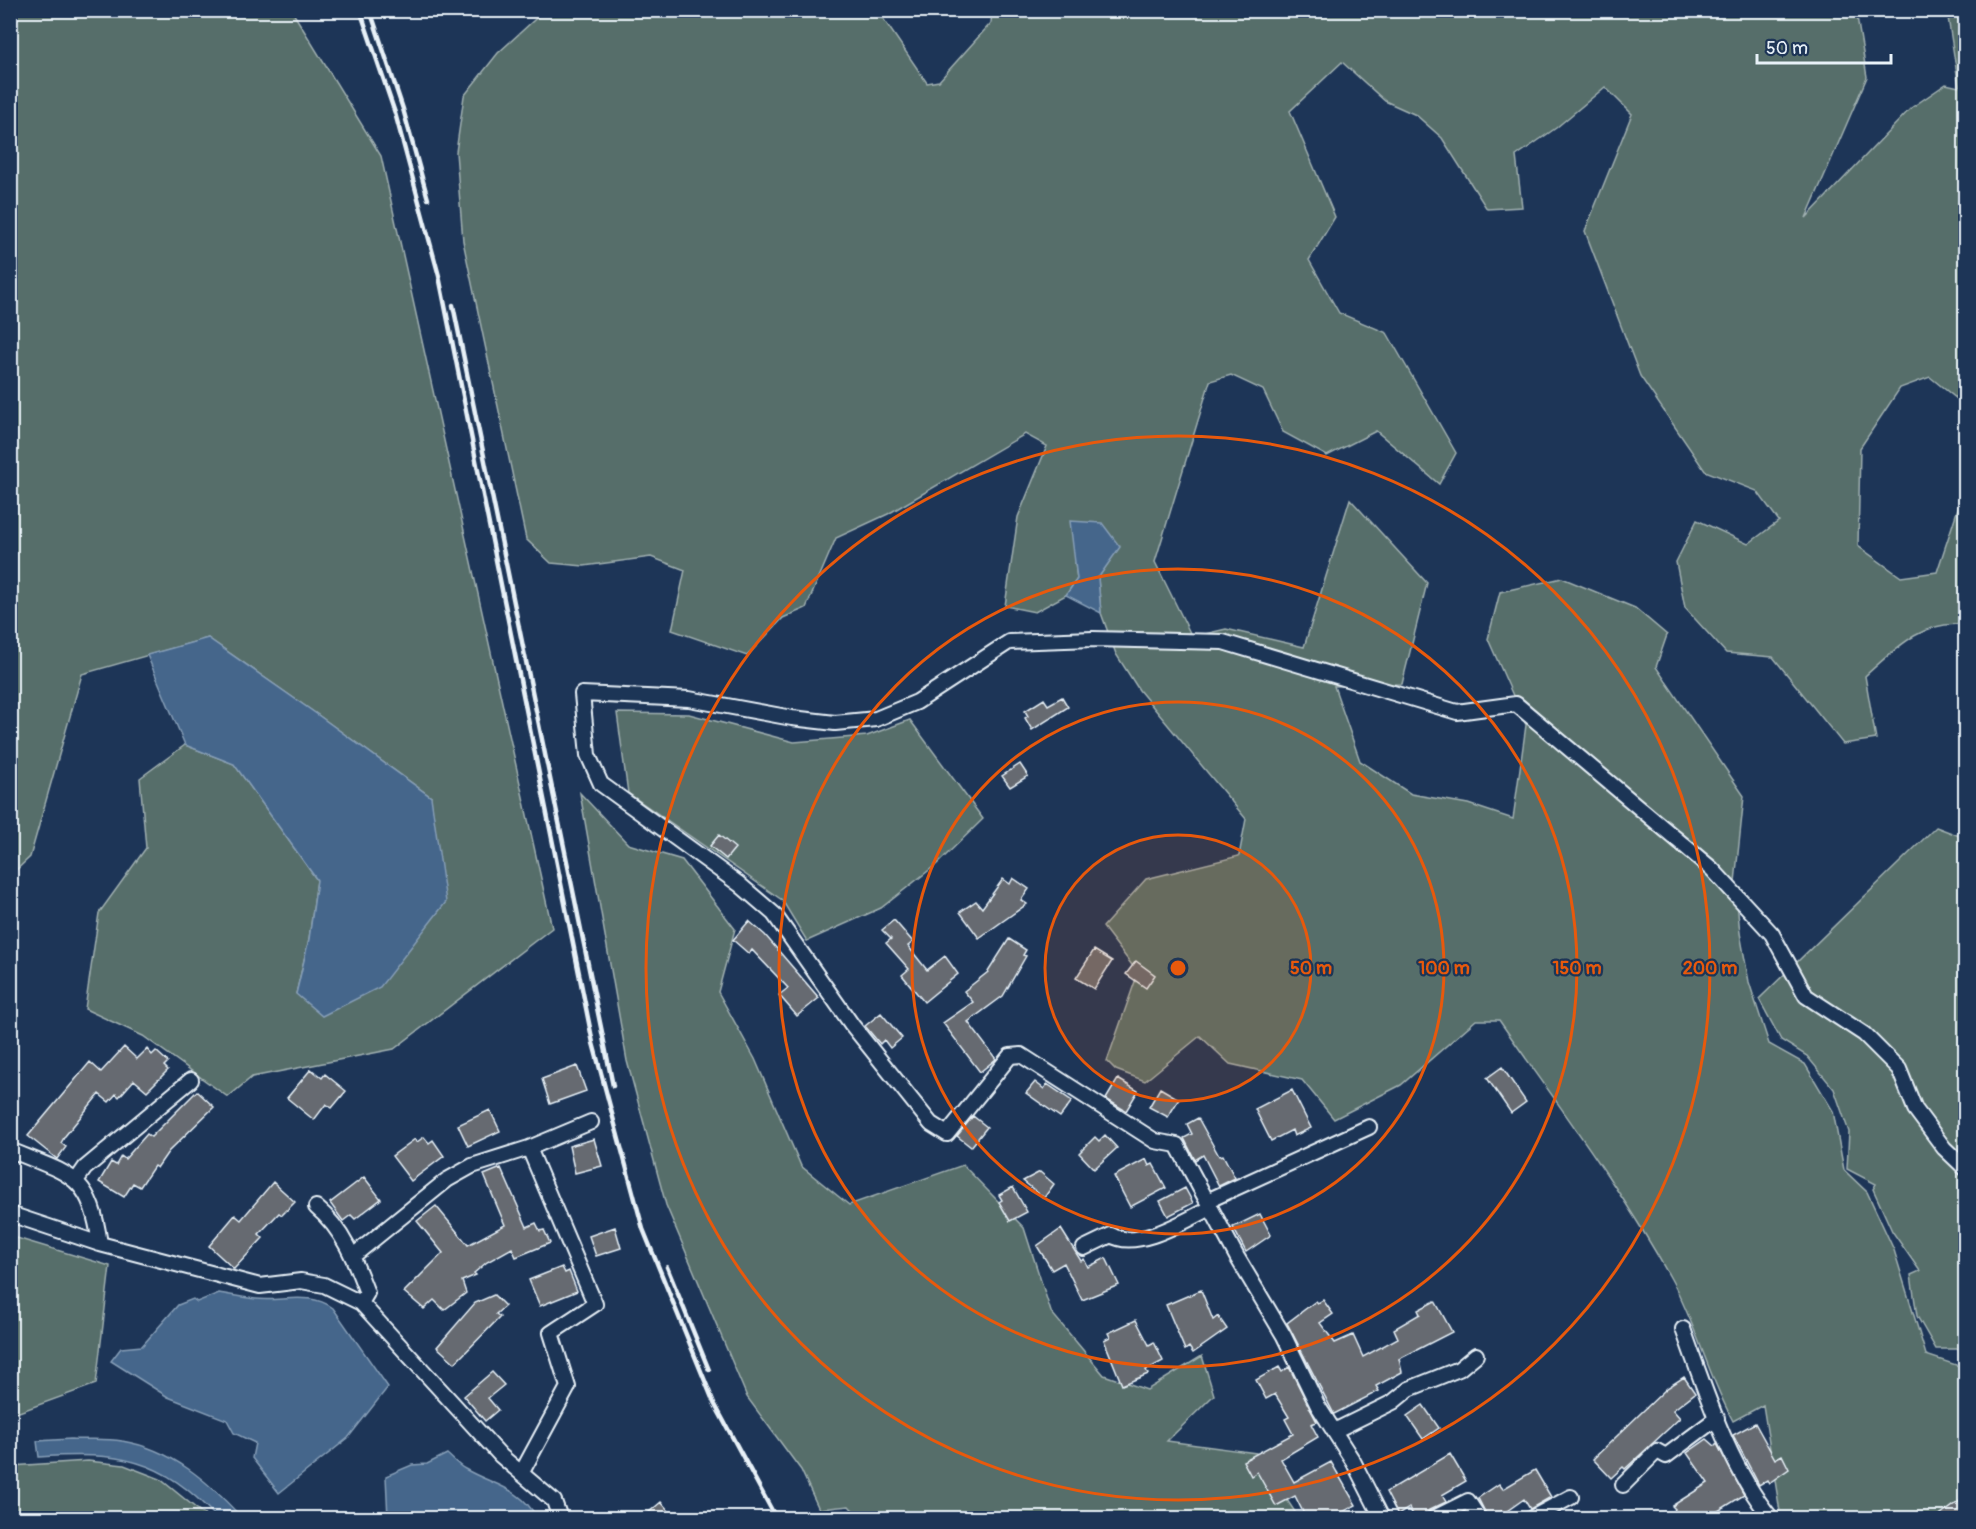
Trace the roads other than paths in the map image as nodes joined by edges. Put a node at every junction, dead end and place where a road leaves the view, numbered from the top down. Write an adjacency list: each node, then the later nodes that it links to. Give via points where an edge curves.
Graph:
1 (190, 1080): 7 (street, via 86,1168)
2 (591, 1122): 4 (street)
3 (1369, 1127): 8 (street)
4 (529, 1148): 13 (street, via 472,1166 447,1180); 19 (street, via 595,1304 551,1333 568,1387)
5 (10, 1150): 7 (street)
6 (1965, 1169): 8 (street, via 1915,1109 1899,1070 1864,1034 1806,996 1772,934 1712,869 1516,704 1457,712 1223,642 1093,639 1009,642 916,702 866,720 835,723 689,699 582,694 588,755 601,784 774,914 852,1025 931,1124 947,1134 1010,1056 1022,1055 1155,1141 1177,1145)
7 (76, 1181): 11 (street, via 96,1213)
8 (1209, 1205): 12 (street, via 1137,1241 1111,1235); 18 (street)
9 (316, 1207): 13 (street, via 328,1217)
10 (10, 1214): 11 (street)
11 (100, 1244): 14 (street, via 260,1286 301,1281 324,1285)
12 (1084, 1248)
13 (353, 1256): 14 (street, via 367,1293)
14 (361, 1303): 19 (street, via 501,1456)
15 (1683, 1329): 17 (street)
16 (1476, 1355): 18 (street, via 1459,1369 1409,1389 1393,1402)
17 (1717, 1418): 20 (street, via 1666,1456 1657,1451); 27 (street, via 1738,1464)
18 (1334, 1431): 23 (street)
19 (522, 1472): 22 (street, via 554,1502)
20 (1623, 1485)
21 (1571, 1497): 26 (street)
22 (560, 1518)
23 (1382, 1518)
24 (1434, 1518): 25 (street, via 1468,1501)
25 (1479, 1518)
26 (1532, 1518)
27 (1771, 1518)

